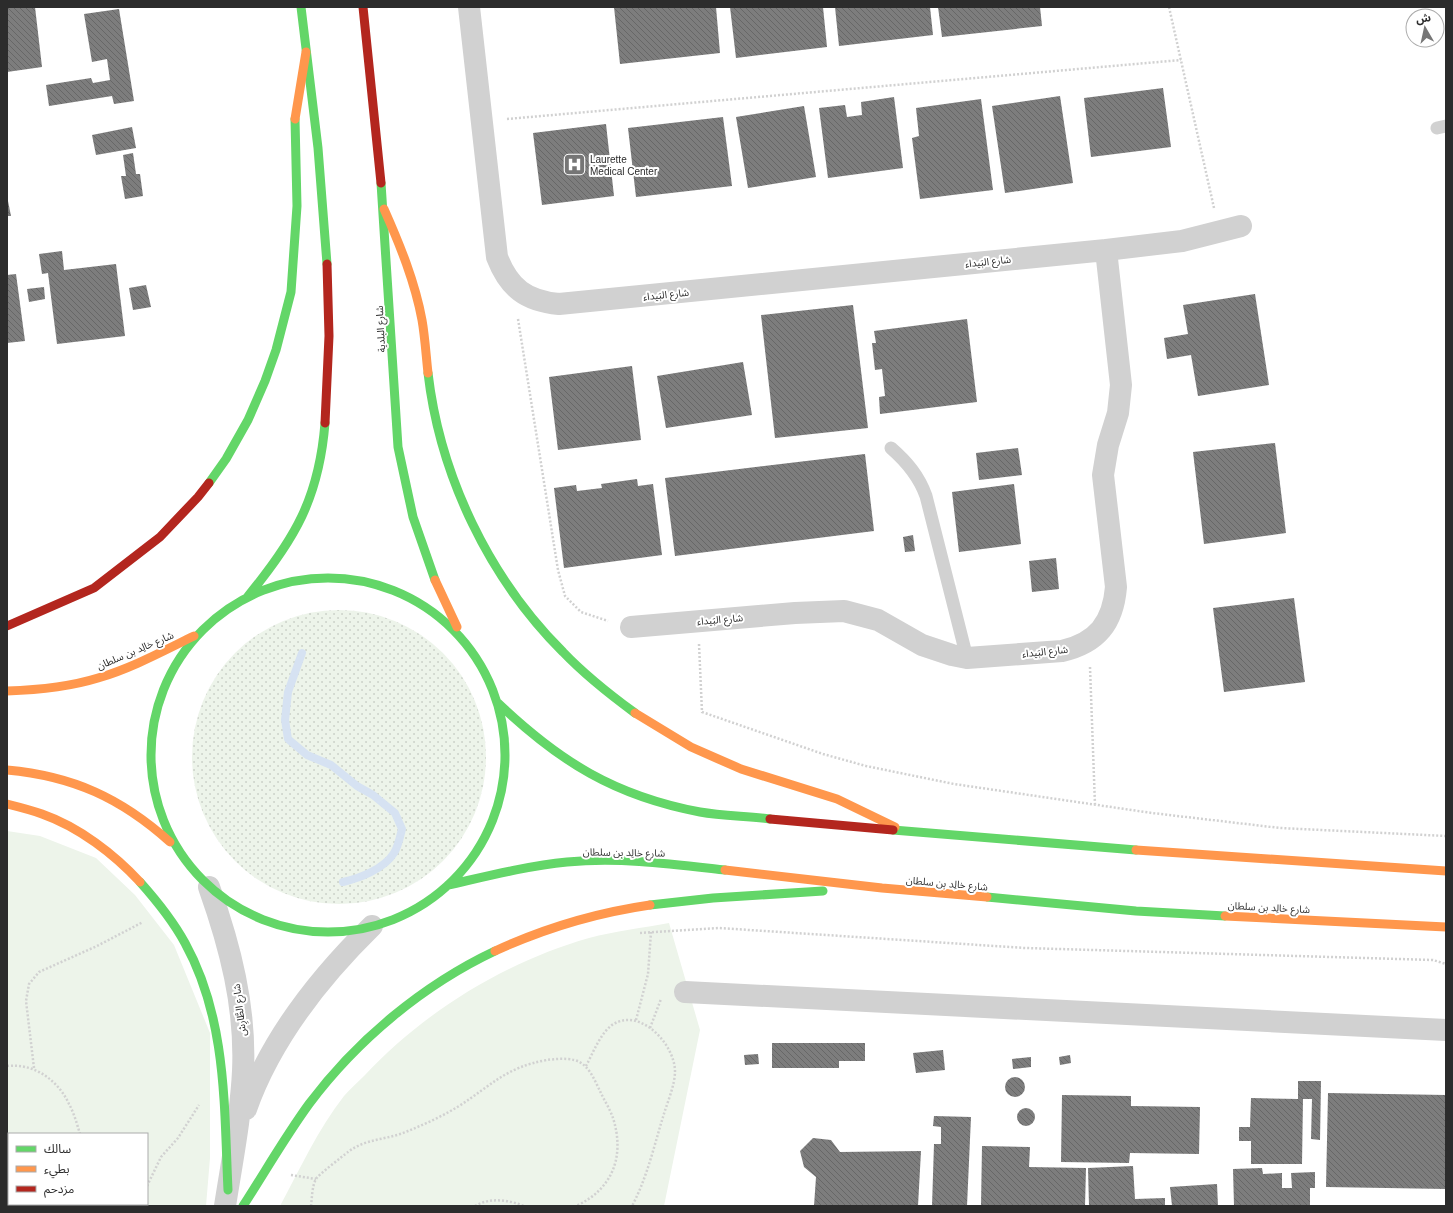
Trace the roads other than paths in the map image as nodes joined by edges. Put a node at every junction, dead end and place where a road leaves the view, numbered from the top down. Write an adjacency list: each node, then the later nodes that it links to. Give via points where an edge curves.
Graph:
1 (301, 7): 4 (main road)
2 (363, 7): 5 (main road, شارع البلدية)
3 (469, 7): 7 (street, شارع البَيداء, via 495,246 501,267 512,285 532,299 560,304)
4 (306, 52): 9 (main road, via 325,225 328,361 323,453 313,493 296,531 274,566); 10 (main road, via 295,122 296,206 291,292 276,350 248,420 226,459 198,498 160,537 94,588)
5 (384, 209): 13 (main road, شارع البلدية, via 395,413 403,481 423,553); 19 (main road, via 407,263 415,291 439,432 449,469 483,546 520,604 544,633 602,690 668,736 741,770 848,803)
6 (1241, 226): 7 (street, شارع البَيداء, via 1182,241)
7 (1106, 250): 14 (street, شارع البَيداء, via 1121,385 1118,413 1108,444 1103,475 1116,587 1110,617 1101,631 1090,641 1076,648)
8 (891, 448): 14 (lane, via 920,480 926,496)
9 (246, 598): 12 (main road, via 221,614); 13 (main road, via 284,584 311,579 345,578 378,585 410,598 438,616)
10 (7, 626)
11 (631, 628): 14 (street, شارع البَيداء, via 844,611 878,620 936,651)
12 (199, 634): 15 (main road, شارع خالِد بن سلطان, via 110,674 71,684); 20 (main road, via 178,660 163,690 153,722 153,789 163,822)
13 (463, 639): 16 (main road, via 490,680)
14 (967, 658)
15 (7, 691)
16 (498, 703): 19 (main road, via 524,730 551,752 604,783 640,798 702,812); 22 (main road, via 505,736 506,769 500,802 488,832 471,861)
17 (7, 770): 20 (main road, via 26,770 97,790 155,827)
18 (7, 804): 30 (main road, via 48,816 104,849 152,895 189,951 203,982 213,1014 219,1048)
19 (903, 832): 21 (main road, via 1248,859)
20 (179, 852): 23 (main road)
21 (1446, 871)
22 (448, 885): 24 (main road, شارع خالِد بن سلطان, via 528,867 608,860 649,861); 25 (main road, via 426,903 400,917)
23 (209, 887): 25 (main road, via 238,907 276,924 303,930 338,932); 29 (street, شارع الطَّارِش, via 227,940 240,1002 243,1069)
24 (882, 888): 26 (main road, شارع خالِد بن سلطان, via 1136,911); 31 (main road, via 746,896 652,905 602,913 558,926 481,958 411,1002 348,1058 296,1122)
25 (372, 926): 29 (street, شارع الطَّارِش, via 319,982 296,1013 261,1075)
26 (1446, 927)
27 (685, 992): 28 (street)
28 (1446, 1030)
29 (236, 1137): 30 (street, شارع الطَّارِش)
30 (226, 1198)
31 (243, 1206)

